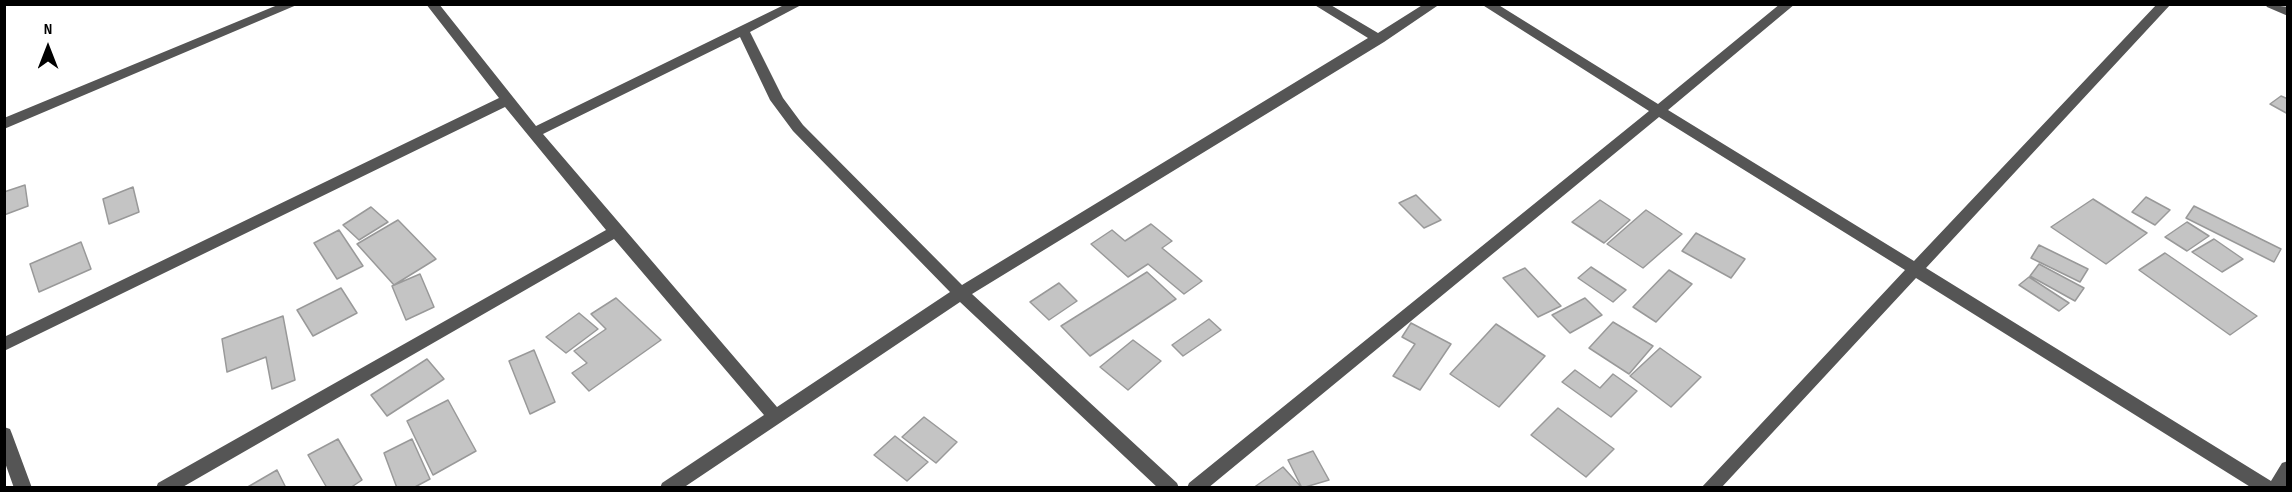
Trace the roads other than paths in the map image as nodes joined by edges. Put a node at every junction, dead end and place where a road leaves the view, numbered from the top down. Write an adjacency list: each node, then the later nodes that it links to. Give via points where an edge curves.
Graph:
1 (293, 4): 15 (street)
2 (432, 4): 13 (street)
3 (797, 4): 11 (street)
4 (1319, 4): 12 (street)
5 (1434, 4): 12 (street)
6 (1486, 4): 14 (street)
7 (1789, 4): 14 (street)
8 (2165, 4): 18 (street)
9 (2271, 4): 10 (street)
10 (2288, 12)
11 (743, 30): 16 (street); 19 (street, via 777,100 798,128)
12 (1379, 39): 19 (street)
13 (506, 101): 16 (street); 20 (street)
14 (1658, 109): 18 (street); 28 (street)
15 (4, 124)
16 (535, 132): 17 (street)
17 (616, 231): 21 (street); 25 (street)
18 (1915, 269): 29 (street); 30 (street)
19 (961, 293): 21 (street); 27 (street)
20 (4, 345)
21 (774, 415): 26 (street)
22 (4, 435): 24 (street)
23 (2288, 468): 31 (street)
24 (22, 488)
25 (164, 488)
26 (668, 488)
27 (1170, 488)
28 (1195, 488)
29 (1709, 488)
30 (2268, 488)
31 (2276, 488)

